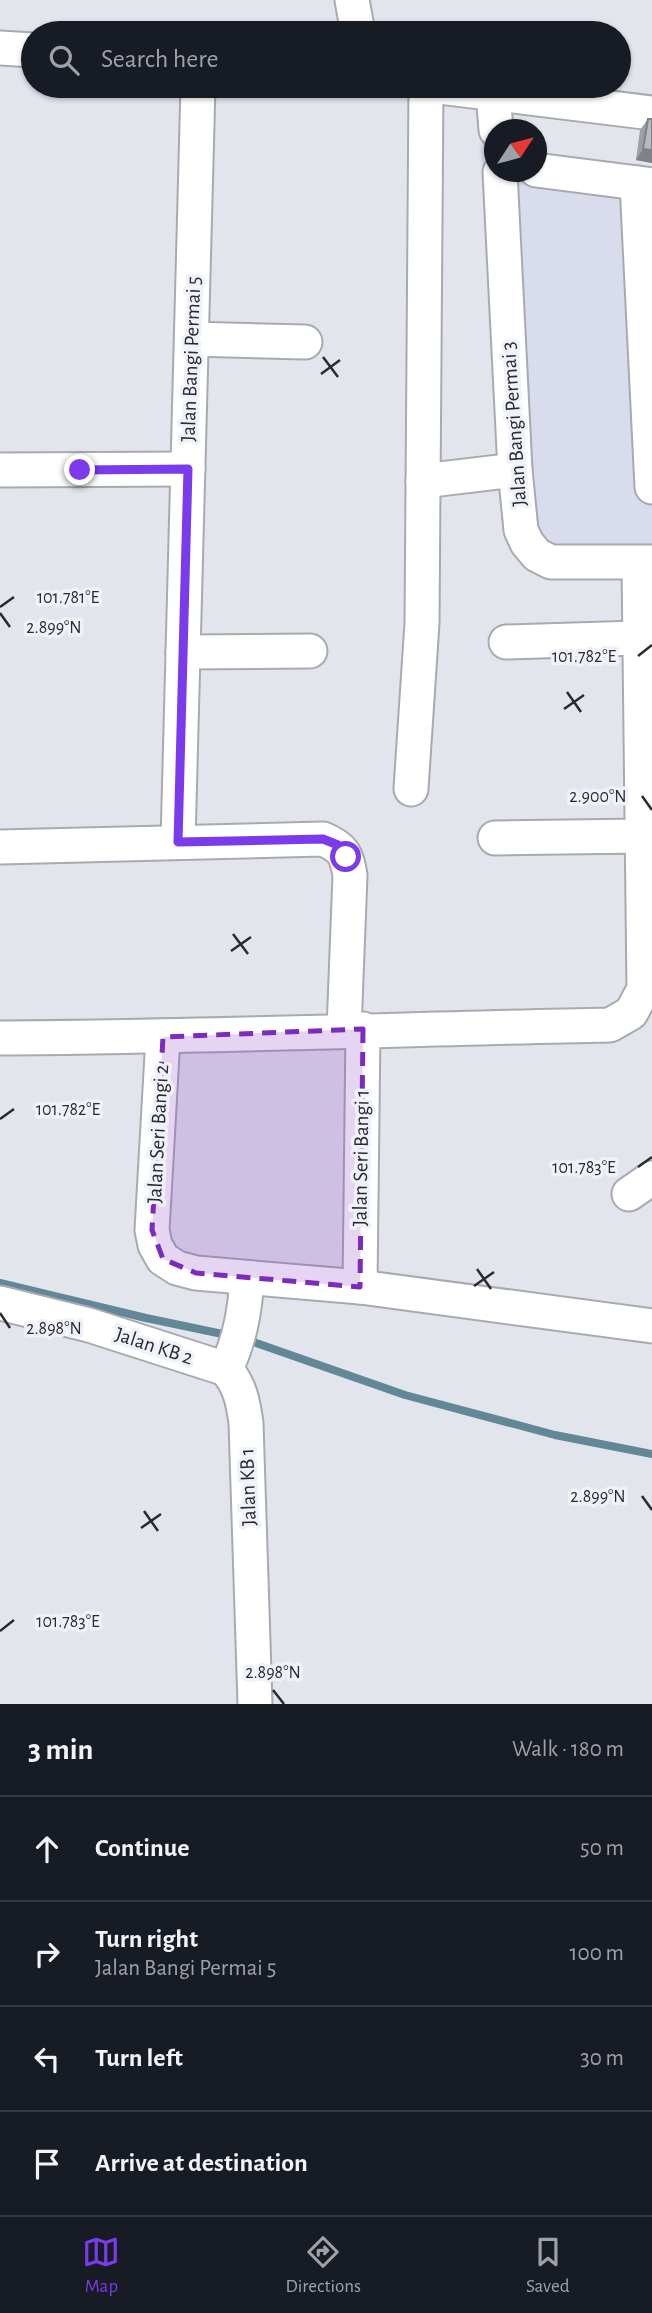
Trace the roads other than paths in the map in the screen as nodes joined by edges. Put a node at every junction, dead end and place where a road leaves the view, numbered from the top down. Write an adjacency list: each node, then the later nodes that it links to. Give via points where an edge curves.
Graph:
1 (352, 0): 2 (street)
2 (356, 21)
3 (0, 48): 4 (street)
4 (21, 49)
5 (198, 98): 14 (street, Jalan Bangi Permai 5)
6 (428, 98): 19 (street)
7 (493, 98): 10 (street)
8 (538, 98): 9 (street)
9 (652, 113)
10 (495, 119)
11 (547, 171): 13 (street)
12 (501, 182): 18 (street, Jalan Bangi Permai 3)
13 (644, 184): 20 (street)
14 (192, 339): 15 (street); 16 (street, Jalan Bangi Permai 5)
15 (305, 342)
16 (188, 469): 17 (street); 25 (street, Jalan Bangi Permai 5)
17 (0, 470)
18 (515, 470): 19 (street); 21 (street, Jalan Bangi Permai 3, via 521,530 537,555 551,562)
19 (423, 481): 26 (street, via 422,623)
20 (652, 487)
21 (645, 563): 22 (street)
22 (638, 638): 23 (street); 27 (street)
23 (506, 642)
24 (310, 651): 25 (street)
25 (183, 652): 29 (street, Jalan Bangi Permai 5)
26 (411, 789)
27 (643, 836): 28 (street); 31 (street, via 644,989 631,1013 610,1025)
28 (495, 838)
29 (178, 842): 30 (street, Jalan Seri Bangi 1); 31 (street, Jalan Seri Bangi 1, via 323,839 338,845 350,875)
30 (0, 847)
31 (353, 1030): 32 (street); 35 (street, Jalan Seri Bangi 1)
32 (163, 1037): 33 (street); 34 (street, Jalan Seri Bangi 2, via 152,1230 155,1245 163,1259 177,1268)
33 (0, 1038)
34 (247, 1278): 35 (street); 38 (street, via 245,1313)
35 (360, 1287): 37 (street)
36 (0, 1303): 38 (street, Jalan KB 2, via 89,1325)
37 (652, 1326)
38 (234, 1350): 39 (street, Jalan KB 1, via 246,1423)
39 (255, 1704)

